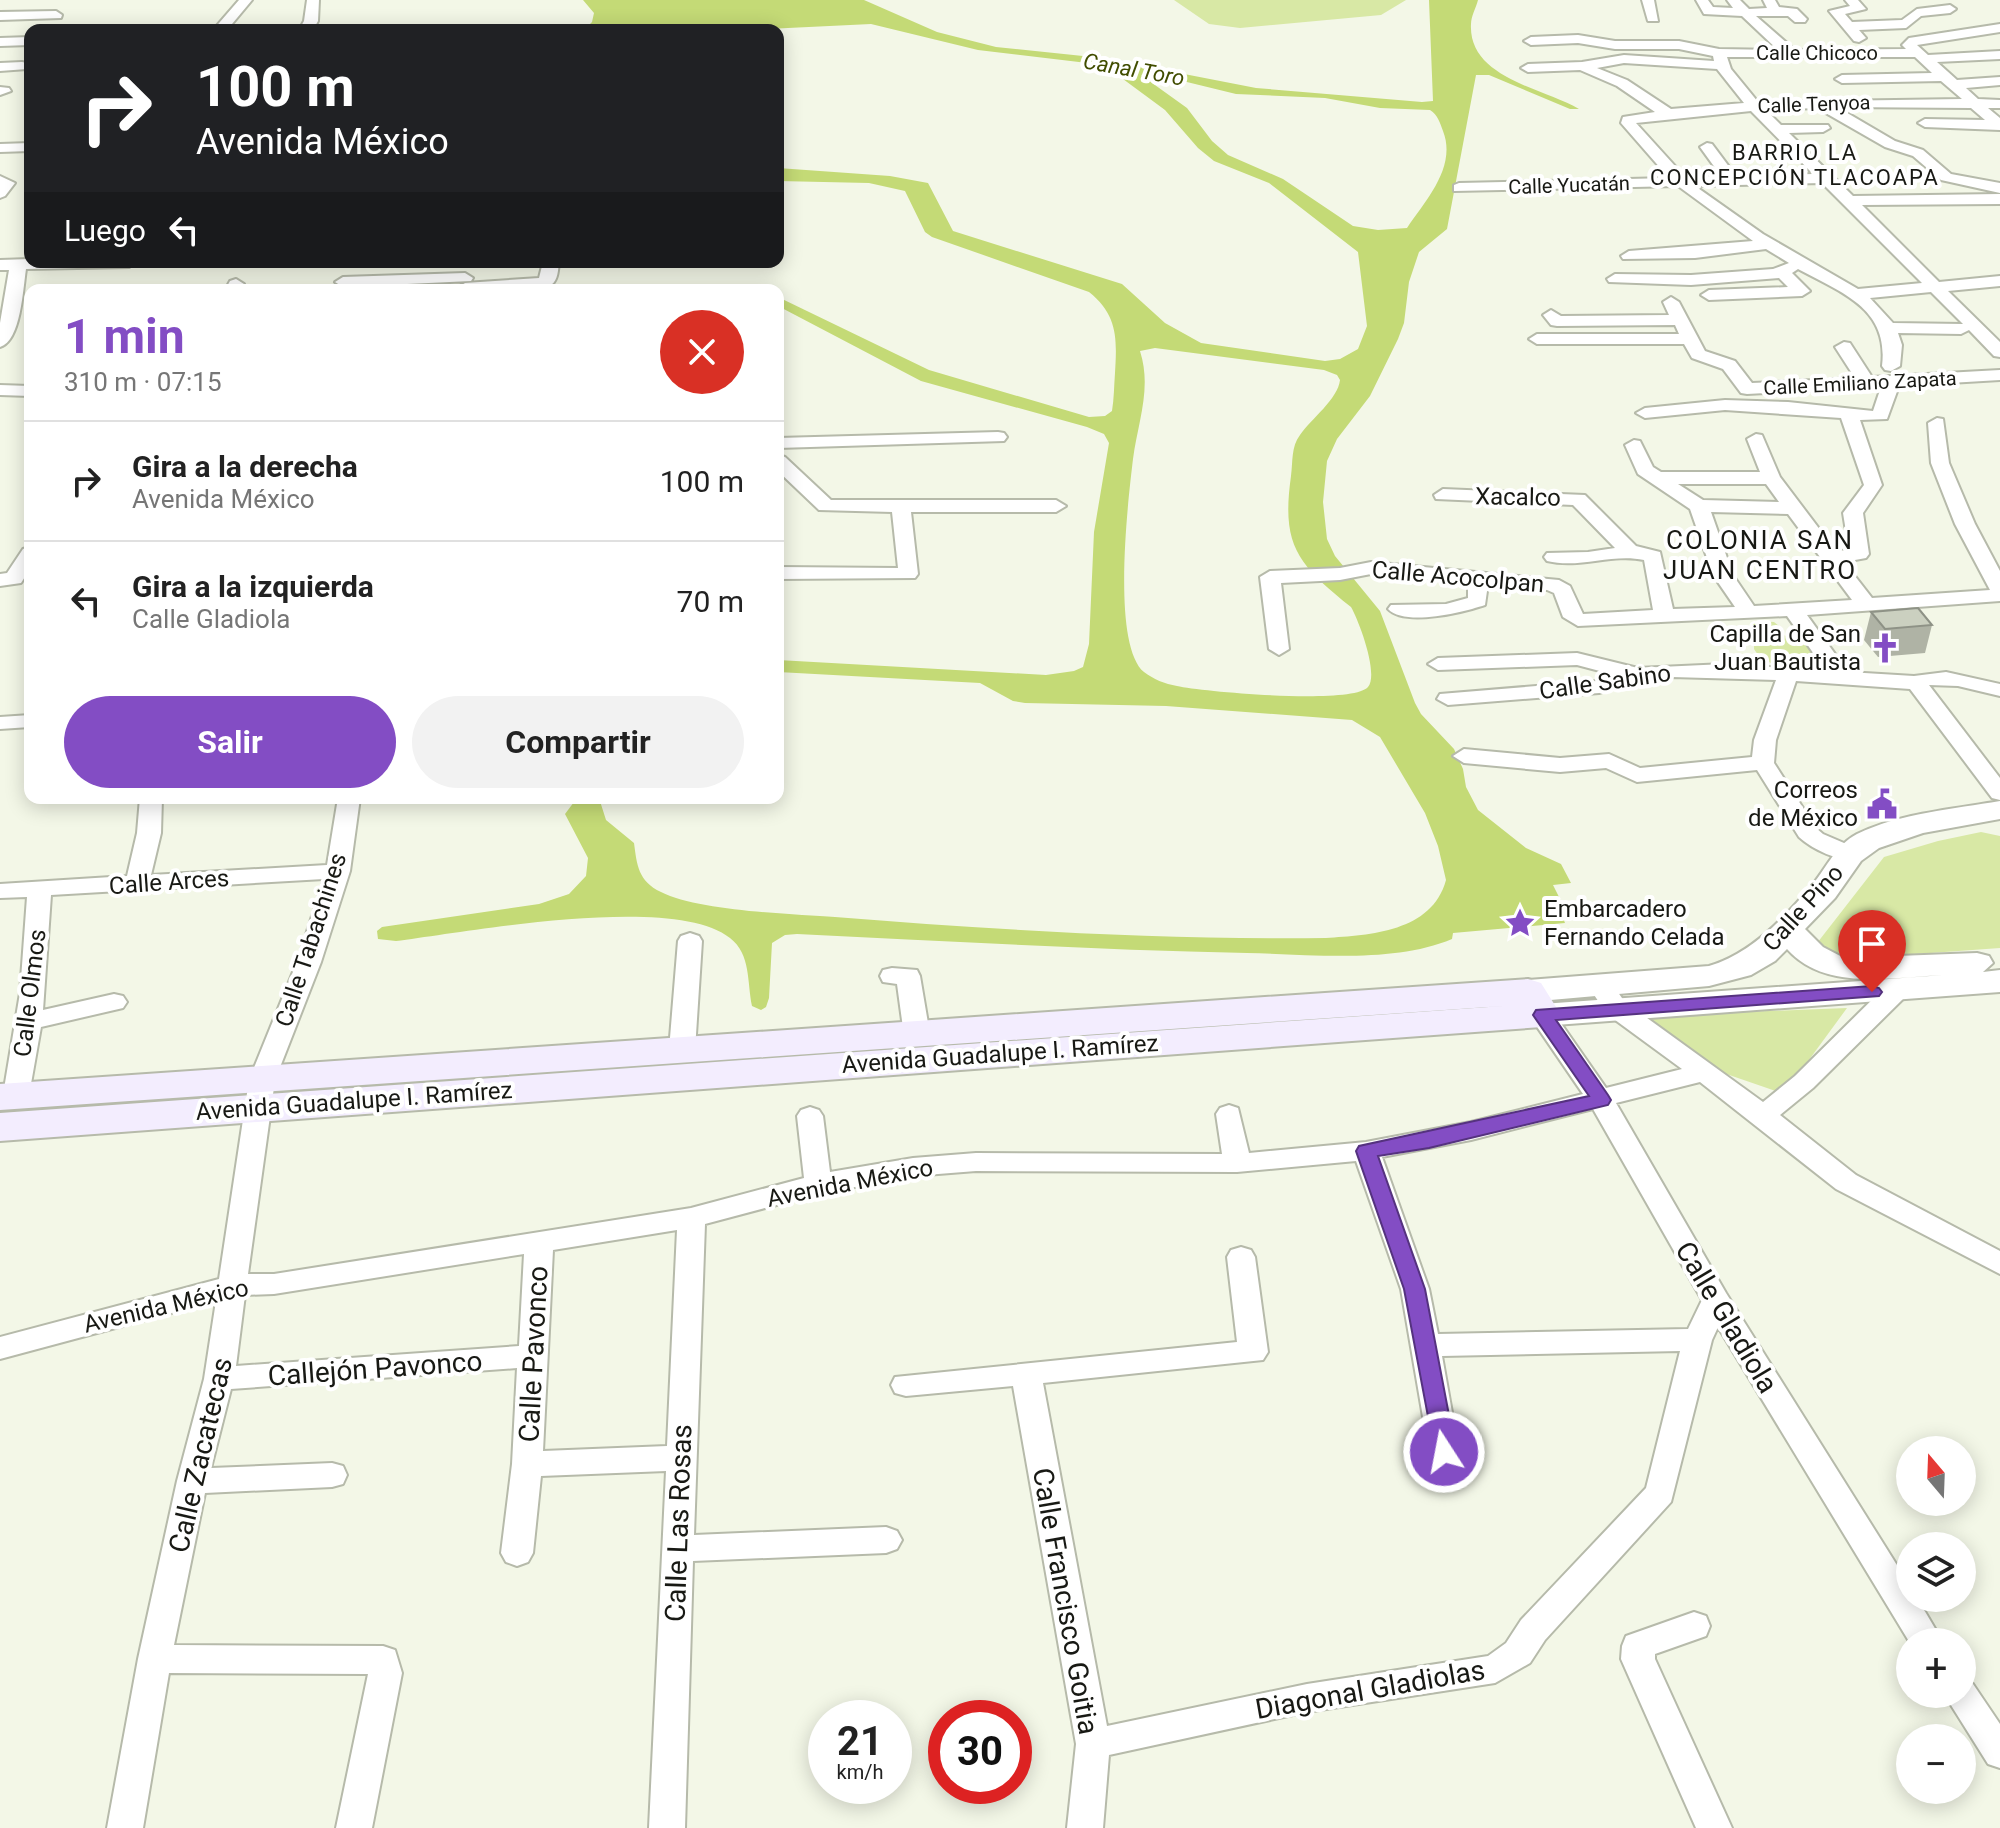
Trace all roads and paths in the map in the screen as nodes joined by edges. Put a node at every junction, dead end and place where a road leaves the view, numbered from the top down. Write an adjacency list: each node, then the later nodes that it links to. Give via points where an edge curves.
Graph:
1 (246, 0): 16 (street)
2 (313, 0): 17 (street)
3 (1648, 0): 13 (street)
4 (1702, 0): 11 (street, via 1709,11)
5 (1733, 0): 11 (street)
6 (1848, 3): 18 (street, via 1860,9 1835,11)
7 (1772, 5): 11 (street); 15 (street)
8 (1950, 9): 9 (street)
9 (1930, 12): 18 (street, via 1917,13 1906,24); 20 (street)
10 (56, 15): 12 (street)
11 (1746, 15): 14 (street); 25 (street)
12 (0, 16)
13 (1653, 18)
14 (1728, 19)
15 (1800, 19)
16 (225, 24)
17 (309, 24)
18 (1848, 26): 26 (street)
19 (2000, 28): 20 (street)
20 (1966, 34): 24 (street)
21 (24, 41): 23 (street)
22 (1531, 41): 28 (street, via 1577,34 1615,45 1694,46)
23 (0, 42)
24 (1917, 51): 26 (street, Calle Chicoco); 27 (street); 34 (street)
25 (1792, 54): 26 (street, Calle Chicoco); 28 (street, Calle Chicoco)
26 (1873, 54)
27 (2000, 55)
28 (1720, 59): 30 (street, via 1624,59); 39 (street)
29 (22, 66): 31 (street)
30 (1582, 66): 32 (street); 40 (street, via 1622,83)
31 (0, 67)
32 (1528, 68)
33 (1842, 79): 34 (street)
34 (1948, 81): 35 (street); 37 (street)
35 (2000, 81)
36 (1819, 103): 37 (street, Calle Tenyoa); 39 (street, Calle Tenyoa); 53 (street, via 1890,144 1918,153 1946,177)
37 (1973, 103): 38 (street, Calle Tenyoa); 43 (street)
38 (2000, 104)
39 (1753, 105): 40 (street, Calle Tenyoa); 44 (street)
40 (1668, 114): 51 (street, Calle Tenyoa, via 1628,120)
41 (1823, 128): 44 (street)
42 (1928, 128): 43 (street)
43 (2000, 128)
44 (1776, 129): 48 (street)
45 (24, 147): 47 (street)
46 (1707, 147): 49 (street)
47 (1, 149)
48 (1823, 178): 49 (street, Calle Yucatán); 56 (street)
49 (1731, 180): 51 (street, Calle Yucatán)
50 (0, 181): 54 (street, via 7,183)
51 (1682, 182): 52 (street, Calle Yucatán); 57 (street)
52 (1459, 188)
53 (2000, 188)
54 (0, 193)
55 (2000, 199): 56 (street)
56 (1847, 201): 67 (street)
57 (1768, 244): 59 (street); 63 (street, via 1635,256)
58 (9, 265): 73 (street, via 12,315)
59 (1805, 267): 61 (street, via 1780,270); 68 (street)
60 (550, 268): 62 (street, via 543,283)
61 (1783, 273): 63 (street, via 1687,284); 69 (street, via 1802,291)
62 (466, 279): 66 (street)
63 (1656, 279): 64 (street)
64 (1615, 280)
65 (2000, 281): 67 (street)
66 (343, 282)
67 (1934, 287): 68 (street); 80 (street)
68 (1856, 294): 74 (street)
69 (1709, 295)
70 (1671, 302): 72 (street, Calle Emiliano Zapata)
71 (1551, 315): 72 (street, via 1557,321)
72 (1679, 320): 77 (street, Calle Emiliano Zapata)
73 (4, 325): 78 (street)
74 (1889, 328): 75 (street); 81 (street, via 1895,352)
75 (1961, 329)
76 (1537, 339): 77 (street)
77 (1688, 339): 83 (street, Calle Emiliano Zapata, via 1698,354 1729,365 1747,389)
78 (0, 342)
79 (1844, 347): 83 (street)
80 (2000, 352)
81 (1891, 374): 82 (street, Calle Emiliano Zapata); 83 (street, Calle Emiliano Zapata); 87 (street, via 1881,415)
82 (2000, 375)
83 (1868, 384)
84 (0, 390): 85 (street)
85 (24, 391)
86 (1645, 413): 87 (street, via 1725,405)
87 (1849, 415): 103 (street, via 1873,485 1853,513 1859,554)
88 (1937, 423): 108 (street, via 1940,463)
89 (998, 437): 91 (street)
90 (1756, 439): 95 (street)
91 (784, 443)
92 (1634, 445): 94 (street, via 1645,470)
93 (784, 467): 97 (street, via 826,506)
94 (1657, 478): 95 (street); 99 (street)
95 (1771, 478): 100 (street)
96 (1443, 495): 101 (street, Xacalco, via 1578,499)
97 (901, 505): 98 (street); 105 (street, via 908,574)
98 (1056, 506)
99 (1699, 506): 100 (street); 112 (street, via 1723,575)
100 (1791, 508): 103 (street)
101 (1629, 551): 102 (street); 113 (street, Xacalco, via 1653,556)
102 (1554, 557)
103 (1830, 558): 109 (street)
104 (24, 560): 107 (street)
105 (784, 573)
106 (1478, 576): 110 (street, via 1478,601 1447,610); 113 (street, Calle Acocolpan, via 1558,586 1572,618 1578,620); 114 (street, Calle Acocolpan, via 1371,568 1270,577)
107 (7, 579)
108 (2000, 592): 109 (street)
109 (1865, 603): 111 (street)
110 (1398, 609)
111 (1793, 610): 112 (street); 118 (street)
112 (1748, 611): 113 (street)
113 (1664, 615)
114 (1279, 649)
115 (1438, 664): 116 (street, via 1577,659)
116 (1638, 674): 117 (street, Calle Sabino, via 1725,670); 121 (street, Calle Sabino, via 1599,687)
117 (1788, 675): 118 (street, Calle Sabino); 125 (street, via 1765,740)
118 (1842, 678): 119 (street, Calle Sabino)
119 (1916, 683): 120 (street, Calle Sabino, via 1940,678); 126 (street)
120 (2000, 690)
121 (1448, 699)
122 (24, 721): 123 (street)
123 (0, 723)
124 (1464, 756): 125 (street, via 1560,765 1609,761 1637,775)
125 (1763, 763): 130 (street, via 1807,832)
126 (2000, 793)
127 (151, 804): 132 (street)
128 (348, 804): 131 (street, Calle Tabachines)
129 (2000, 810): 130 (street, Calle Pino, via 1890,832)
130 (1850, 854): 135 (street, Calle Pino)
131 (338, 871): 132 (street, Calle Arces); 148 (street, Calle Tabachines)
132 (137, 883): 133 (street, Calle Arces)
133 (39, 890): 134 (street, Calle Arces); 144 (street, Calle Olmos)
134 (0, 891)
135 (1788, 928): 137 (street, via 1812,957 1843,968); 141 (street, Calle Pino, via 1763,954 1739,968)
136 (690, 941): 146 (street)
137 (2000, 962)
138 (892, 976): 145 (street, via 908,976)
139 (2000, 981): 140 (street, Avenida Guadalupe I. Ramírez)
140 (1897, 990): 141 (street, Avenida Guadalupe I. Ramírez); 152 (street)
141 (1608, 997): 143 (street, Avenida Guadalupe I. Ramírez); 147 (street)
142 (114, 1002): 144 (street)
143 (1535, 1003): 145 (main road, Avenida Guadalupe I. Ramírez); 148 (main road, Avenida Guadalupe I. Ramírez); 149 (street, Calle Gladiola)
144 (30, 1021): 150 (street, Calle Olmos)
145 (917, 1035): 146 (main road, Avenida Guadalupe I. Ramírez)
146 (682, 1050): 148 (main road, Avenida Guadalupe I. Ramírez)
147 (1705, 1072): 149 (street, Avenida México); 152 (street)
148 (259, 1094): 150 (main road, Avenida Guadalupe I. Ramírez); 161 (street, Calle Zacatecas)
149 (1601, 1100): 154 (street, Avenida México); 162 (street, Calle Gladiola)
150 (5, 1106)
151 (1229, 1114): 155 (street)
152 (1763, 1115): 160 (street, via 1846,1182)
153 (810, 1116): 156 (street)
154 (1366, 1151): 155 (street, Avenida México); 164 (street, via 1415,1289)
155 (1237, 1163): 156 (street, Avenida México, via 976,1162)
156 (818, 1184): 157 (street, Avenida México)
157 (691, 1218): 158 (street, Avenida México); 171 (street, Calle Las Rosas)
158 (539, 1244): 161 (street, Avenida México, via 274,1284); 166 (street, Calle Pavonco)
159 (1241, 1257): 167 (street, via 1253,1352)
160 (2000, 1264)
161 (235, 1285): 165 (street, Avenida México); 168 (street, Calle Zacatecas)
162 (1716, 1300): 163 (street, Diagonal Gladiolas); 179 (street, Calle Gladiola)
163 (1697, 1340): 164 (street); 182 (street, Diagonal Gladiolas, via 1660,1493 1533,1630 1518,1653 1495,1669 1307,1698)
164 (1424, 1345): 170 (street)
165 (0, 1348)
166 (532, 1356): 168 (street, Callejón Pavonco); 172 (street, Calle Pavonco)
167 (1026, 1374): 169 (street); 182 (street, Calle Francisco Goitia)
168 (219, 1379): 174 (street, Calle Zacatecas)
169 (906, 1385)
170 (1444, 1452)
171 (680, 1458): 172 (street); 176 (street, Calle Las Rosas)
172 (527, 1464): 177 (street, Calle Pavonco)
173 (332, 1475): 174 (street)
174 (192, 1481): 180 (street, Calle Zacatecas)
175 (886, 1540): 176 (street)
176 (676, 1549): 186 (street, Calle Las Rosas)
177 (517, 1553)
178 (1694, 1626): 188 (street, via 1638,1646 1638,1659)
179 (1918, 1628)
180 (155, 1659): 184 (street, Calle Zacatecas); 185 (street, via 383,1660 385,1673)
181 (1970, 1708): 183 (street)
182 (1093, 1744): 187 (street, Calle Francisco Goitia)
183 (2000, 1753)
184 (125, 1828)
185 (354, 1828)
186 (667, 1828)
187 (1085, 1828)
188 (1714, 1828)

